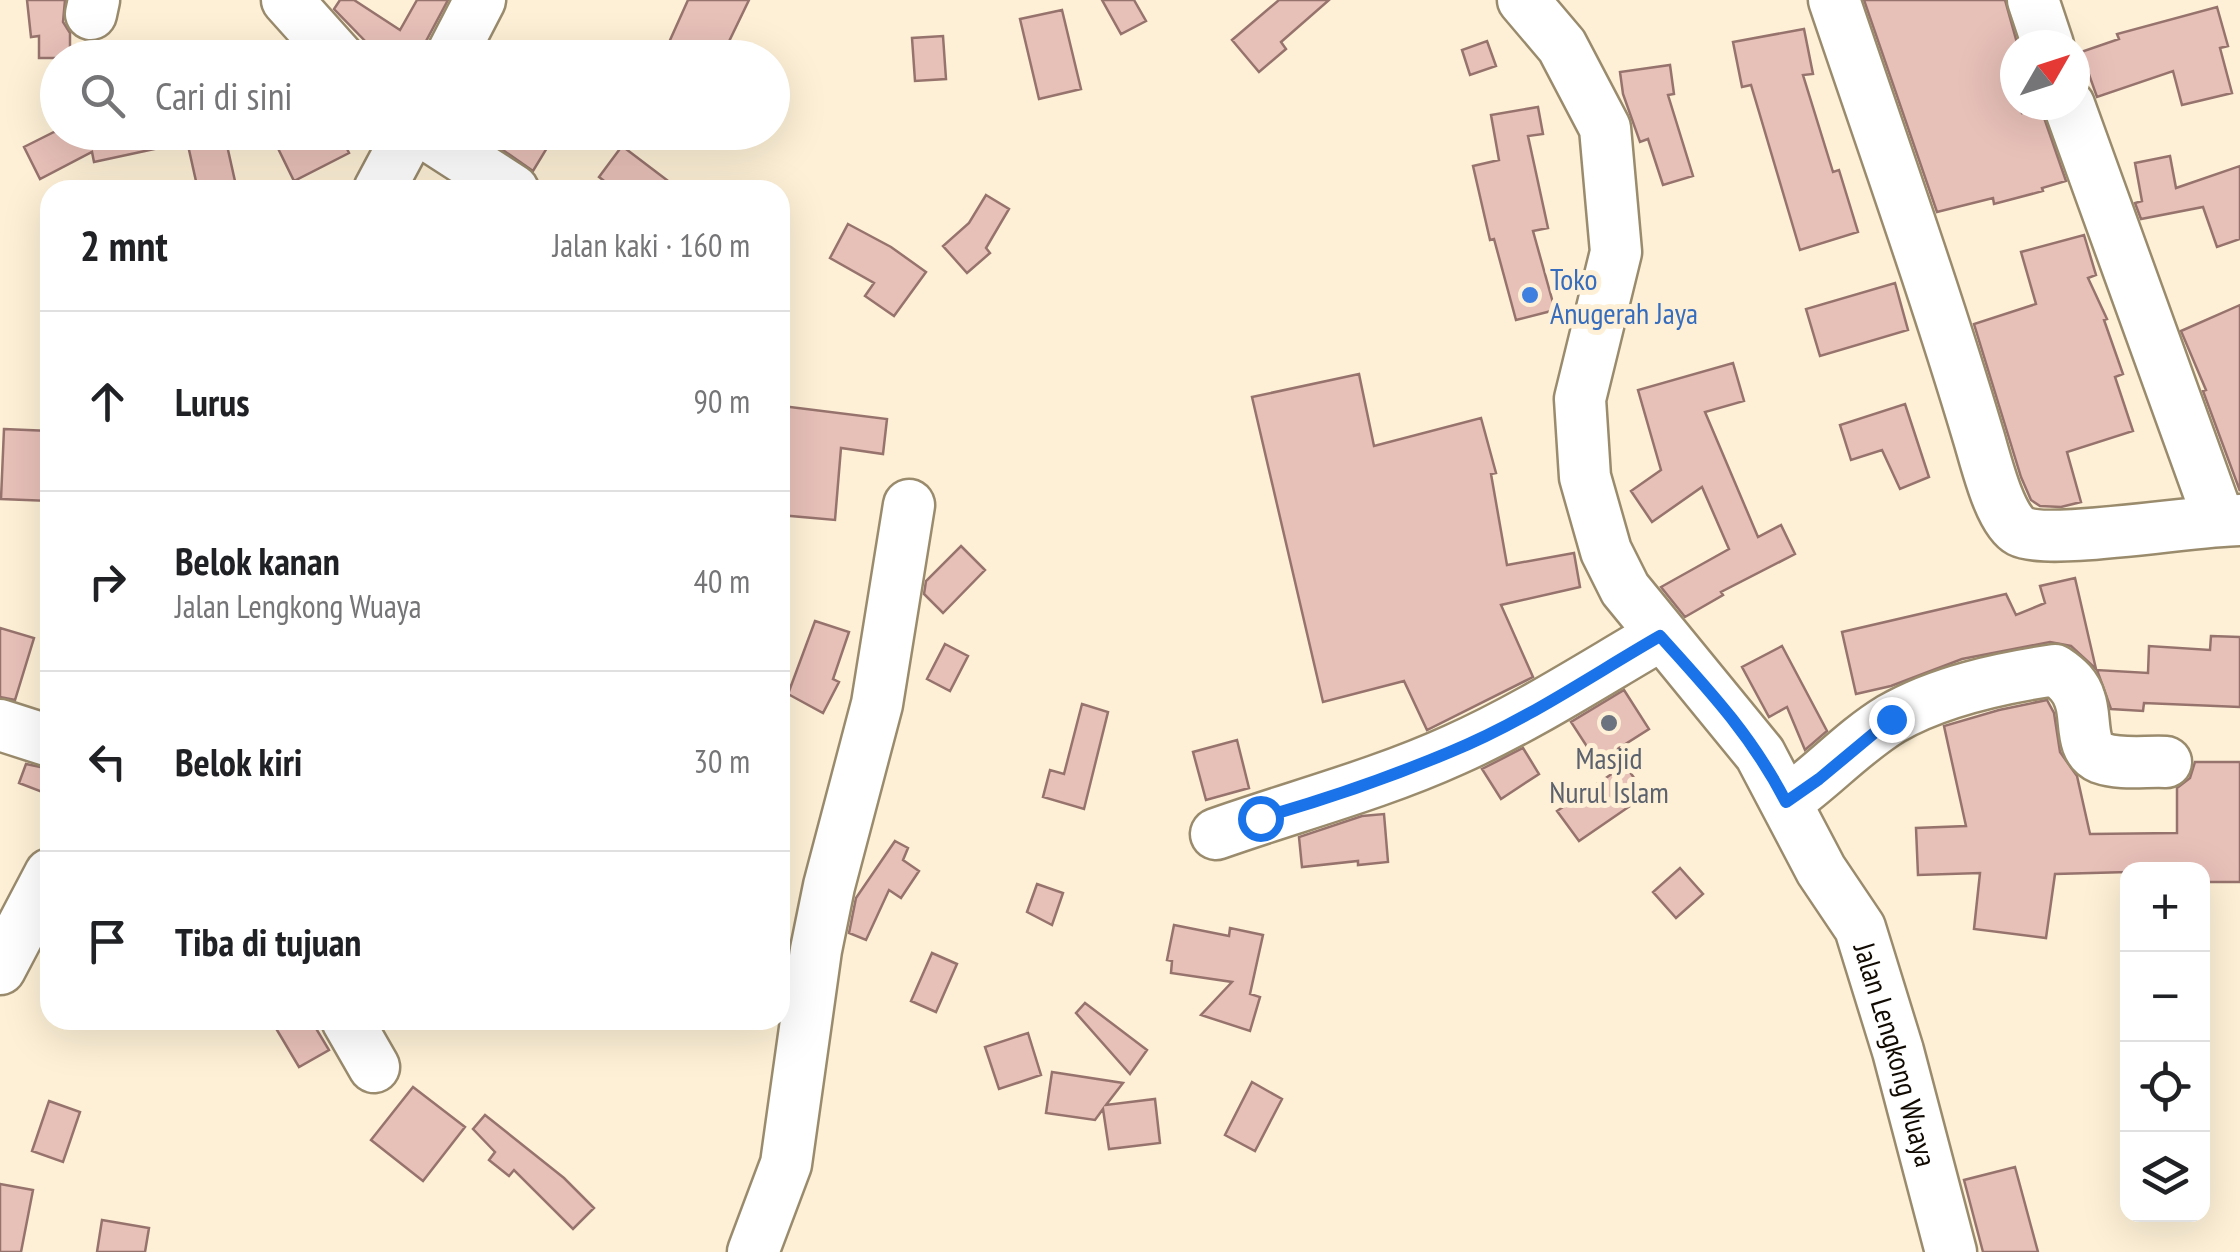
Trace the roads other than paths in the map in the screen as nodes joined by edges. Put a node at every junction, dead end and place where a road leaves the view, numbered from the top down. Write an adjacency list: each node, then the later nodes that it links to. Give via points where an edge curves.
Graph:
1 (287, 0): 7 (street)
2 (480, 0): 8 (street)
3 (1523, 0): 16 (street, Jalan Lengkong Wuaya, via 1562,46 1605,128 1616,252 1580,400 1585,477 1614,569)
4 (1834, 0): 15 (street, via 2008,520 2019,530 2068,535)
5 (2033, 0): 6 (street)
6 (2043, 30)
7 (323, 40)
8 (459, 40)
9 (2075, 120): 15 (street)
10 (400, 150): 12 (street)
11 (452, 150): 13 (street)
12 (384, 180)
13 (498, 180)
14 (910, 505): 27 (street, via 876,704 819,934 786,1164)
15 (2230, 520)
16 (1660, 636): 20 (street, Jalan Lengkong Wuaya, via 1740,726); 21 (street, via 1452,751)
17 (0, 725): 18 (street)
18 (40, 738)
19 (2166, 762): 20 (street, via 2096,756 2087,746 2081,701 2070,680 2055,670 1940,698 1891,719)
20 (1786, 802): 22 (street, Jalan Lengkong Wuaya)
21 (1216, 834)
22 (1821, 870): 28 (street, Jalan Lengkong Wuaya, via 1823,910); 29 (street, Jalan Lengkong Wuaya, via 1860,928)
23 (40, 893): 24 (street)
24 (0, 969)
25 (354, 1030): 26 (street)
26 (374, 1067)
27 (753, 1252)
28 (1921, 1252)
29 (1952, 1252)

